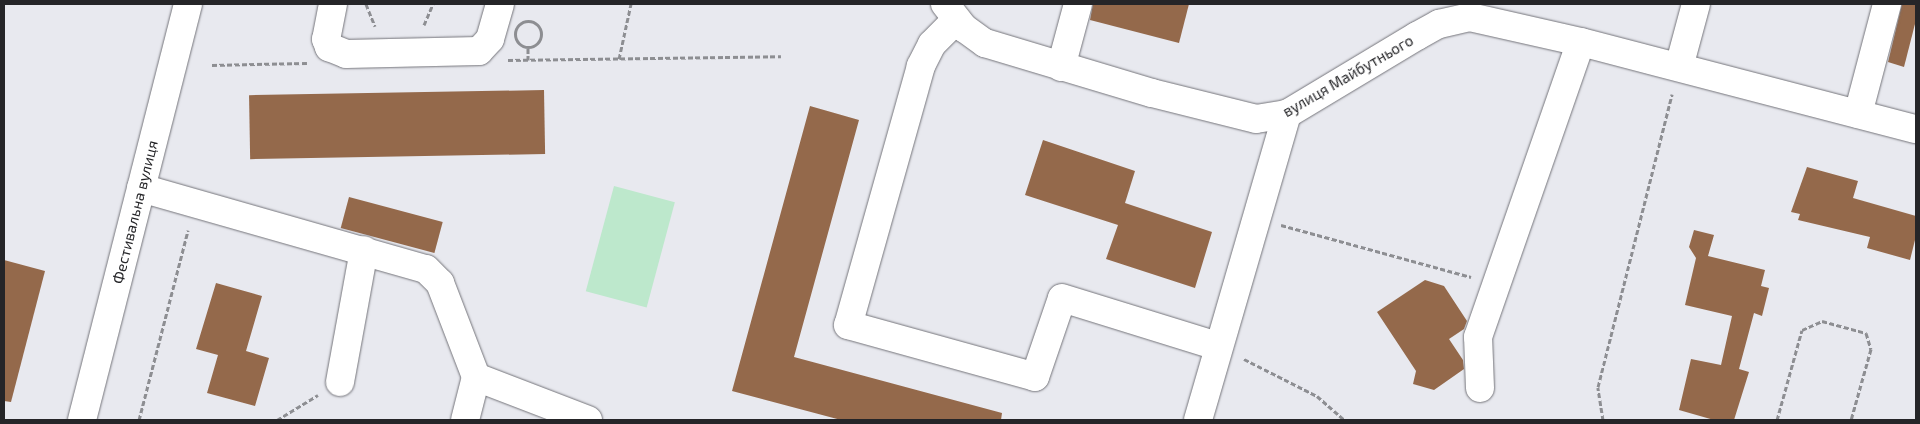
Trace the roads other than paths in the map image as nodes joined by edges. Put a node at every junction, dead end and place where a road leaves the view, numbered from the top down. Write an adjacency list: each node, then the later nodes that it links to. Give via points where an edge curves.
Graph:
1 (188, 4): 14 (street, Фестивальна вулиця)
2 (333, 4): 6 (street, via 326,39 330,47 346,54 479,50 486,46)
3 (1078, 4): 10 (street)
4 (1696, 4): 9 (street)
5 (1887, 4): 12 (street)
6 (505, 9)
7 (951, 12): 10 (street, вулиця Майбутнього, via 985,43); 16 (street, via 921,66 848,325 1034,377 1062,298)
8 (1581, 42): 9 (street, вулиця Майбутнього); 11 (street, вулиця Майбутнього, via 1498,21 1456,20 1417,36); 19 (street, via 1478,337)
9 (1679, 67): 12 (street, вулиця Майбутнього)
10 (1061, 68): 11 (street, вулиця Майбутнього, via 1238,115 1268,119)
11 (1287, 114): 16 (street)
12 (1858, 114): 13 (street, вулиця Майбутнього)
13 (1916, 129)
14 (142, 188): 15 (street); 20 (street, Фестивальна вулиця)
15 (364, 250): 17 (street, via 413,264 435,275); 18 (street)
16 (1217, 346): 23 (street)
17 (476, 377): 21 (street); 22 (street)
18 (340, 382)
19 (1480, 388)
20 (82, 420)
21 (465, 420)
22 (588, 420)
23 (1198, 420)

